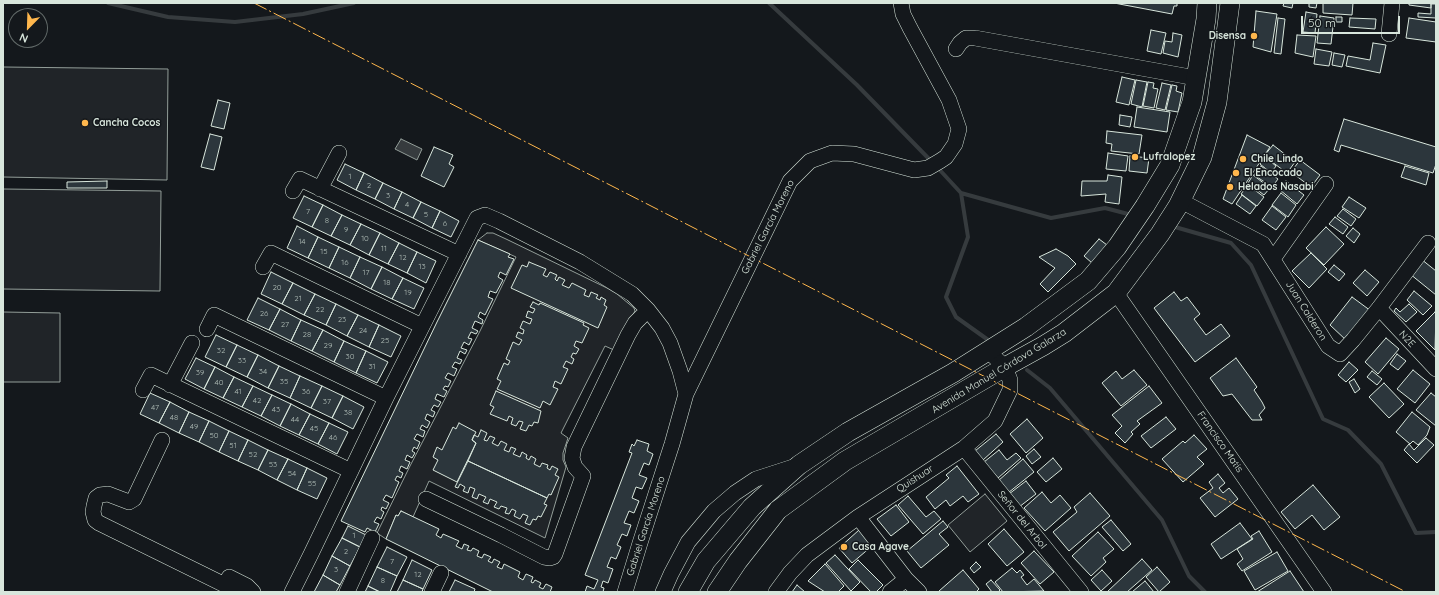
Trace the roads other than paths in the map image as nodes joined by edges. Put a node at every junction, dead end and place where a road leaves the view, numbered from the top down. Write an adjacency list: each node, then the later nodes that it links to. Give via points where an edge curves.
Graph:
1 (901, 3): 30 (street, Gabriel García Moreno, via 903,14 949,100 959,129 955,144 946,157 928,168 914,170 845,152 832,152 804,166 790,181)
2 (1207, 3): 7 (main road)
3 (1230, 3): 12 (main road, Avenida Manuel Córdova Galarza, via 1217,102 1202,157)
4 (1392, 3): 5 (street)
5 (1389, 34)
6 (956, 49): 7 (street, via 966,38 975,38)
7 (1196, 78): 23 (main road, via 1192,102 1170,165 1117,248 1088,281 1026,327)
8 (339, 152): 10 (street)
9 (1326, 184): 15 (street)
10 (320, 189): 11 (street, via 300,179); 14 (street)
11 (293, 191)
12 (1181, 201): 15 (street, Juan Calderon, via 1263,244); 17 (main road, Avenida Manuel Córdova Galarza)
13 (1428, 243): 18 (street, Juan Calderon)
14 (459, 254): 19 (street, via 477,218 485,215 580,262 632,294); 20 (street)
15 (1273, 259): 18 (street, Juan Calderon, via 1328,346 1340,354)
16 (263, 267): 20 (street, via 271,253)
17 (1116, 293): 24 (main road, Avenida Manuel Córdova Galarza, via 1064,333); 55 (street, Francisco Matis)
18 (1379, 308): 25 (street, N2E)
19 (648, 310): 30 (street, via 670,343); 36 (street, via 635,323 628,335 574,447 572,458 575,467 583,476 553,557 544,557)
20 (422, 326): 31 (street)
21 (207, 329): 31 (street, via 214,315)
22 (192, 343): 27 (street)
23 (988, 351): 24 (street); 26 (main road)
24 (1005, 367): 29 (main road, Avenida Manuel Córdova Galarza); 33 (street, Quishuar, via 1010,380 1010,390 995,421)
25 (1436, 369)
26 (953, 373): 29 (main road, via 963,380); 34 (main road, via 848,432)
27 (170, 385): 28 (street, via 151,375); 35 (street)
28 (143, 390)
29 (963, 392): 50 (main road, Avenida Manuel Córdova Galarza, via 845,461 778,510)
30 (686, 394): 47 (street, Gabriel García Moreno)
31 (386, 398): 35 (street)
32 (162, 440): 37 (street, via 134,499 129,502 108,494 100,495 96,498)
33 (964, 448): 38 (street, Quishuar); 54 (street, Señor del Arbol)
34 (799, 465): 48 (street, via 756,479 734,493 714,511 688,542); 49 (main road, via 752,507 706,561)
35 (350, 471): 44 (street)
36 (426, 499)
37 (94, 516): 42 (street, via 99,523); 43 (street, via 105,515 247,586)
38 (858, 517): 41 (street); 51 (street, Quishuar, via 807,555)
39 (372, 538): 45 (street)
40 (441, 573): 46 (street)
41 (906, 579): 52 (street); 53 (street)
42 (238, 592)
43 (253, 592)
44 (292, 592)
45 (347, 592)
46 (432, 592)
47 (625, 592)
48 (663, 592)
49 (688, 592)
50 (716, 592)
51 (776, 592)
52 (890, 592)
53 (919, 592)
54 (1081, 592)
55 (1324, 592)

